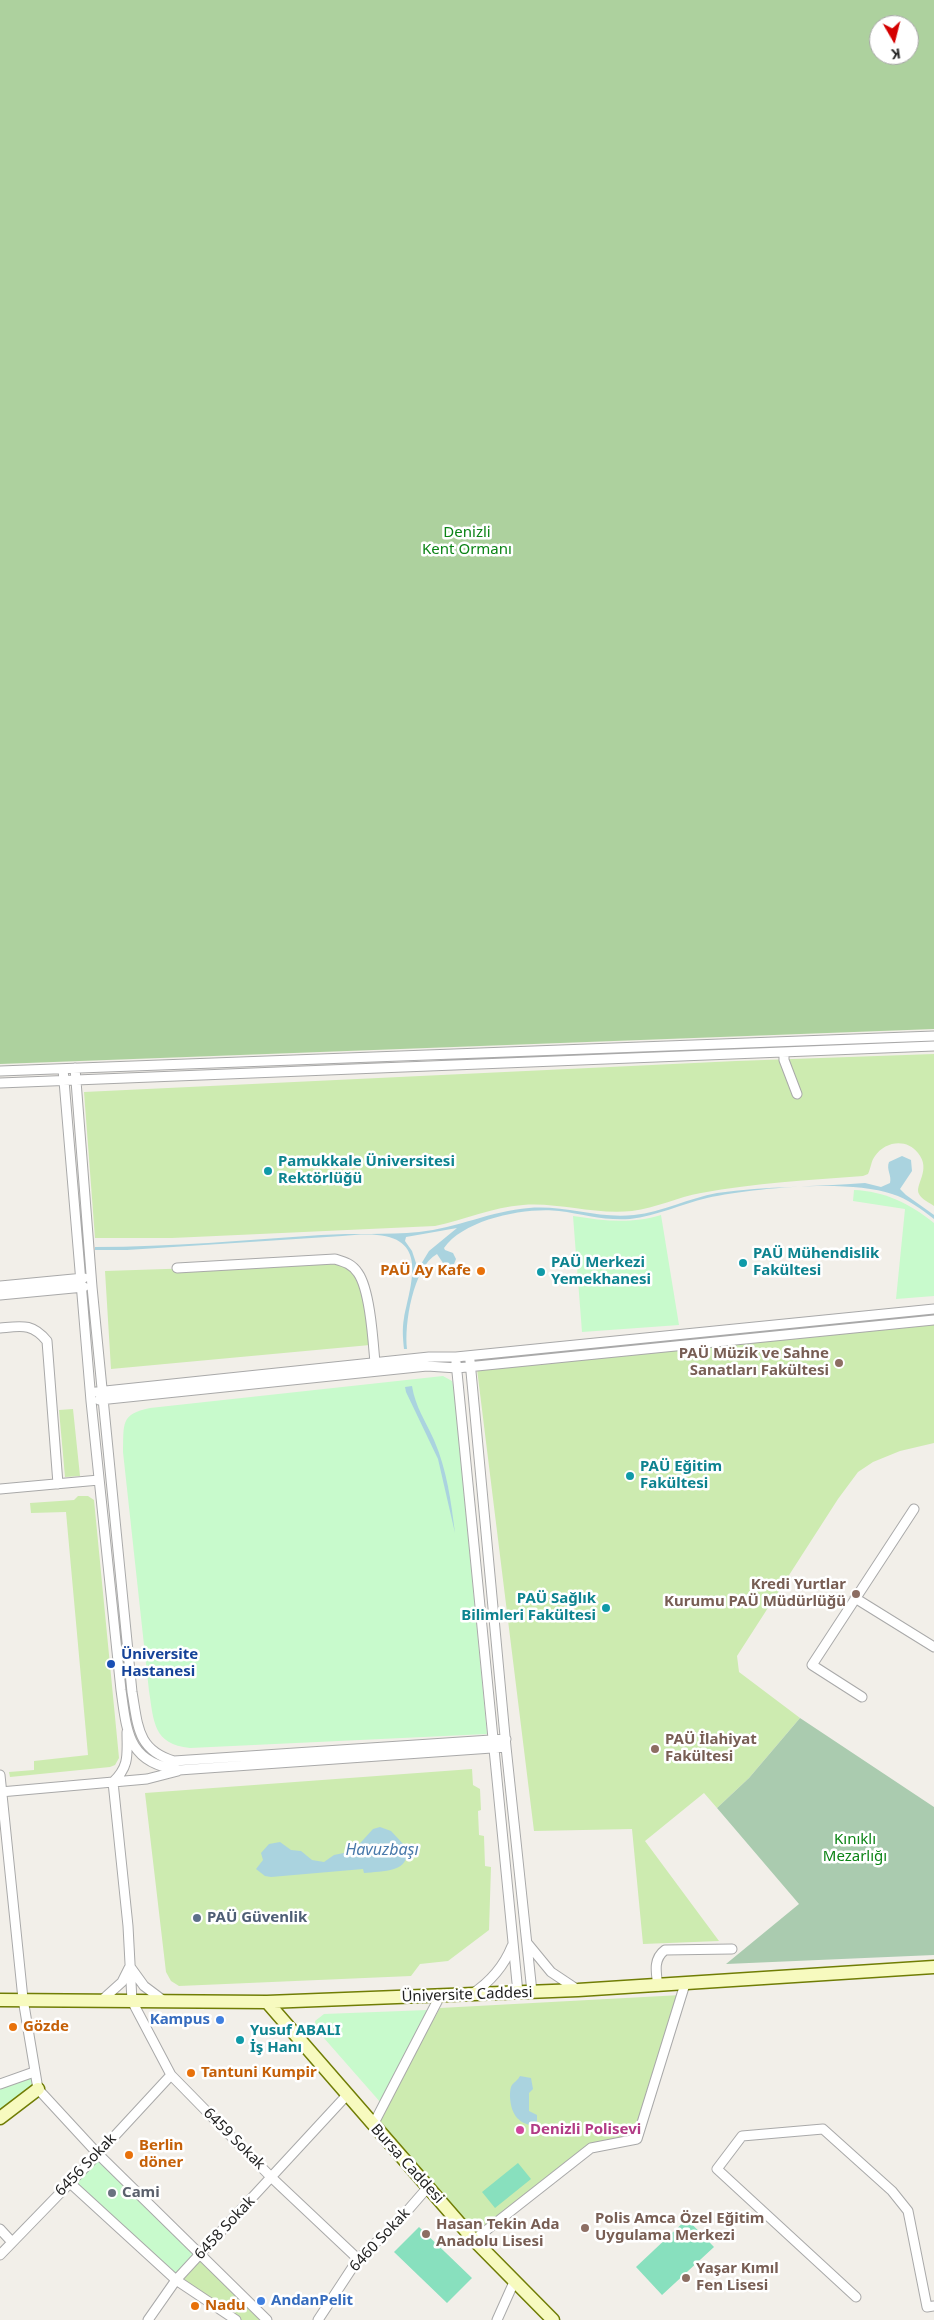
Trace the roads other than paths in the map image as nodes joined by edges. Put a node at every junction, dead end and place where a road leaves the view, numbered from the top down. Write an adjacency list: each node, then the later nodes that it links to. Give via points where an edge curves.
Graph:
1 (934, 1036): 5 (street)
2 (934, 1046): 3 (street)
3 (784, 1052): 8 (street); 10 (street)
4 (63, 1068): 5 (street); 6 (street); 7 (street)
5 (75, 1068): 8 (street)
6 (0, 1071)
7 (64, 1080): 8 (street); 9 (street); 13 (street)
8 (76, 1080): 12 (street)
9 (0, 1082)
10 (797, 1094)
11 (177, 1268): 23 (street, via 335,1258 349,1263 364,1285)
12 (92, 1282): 13 (street); 27 (street)
13 (80, 1283): 14 (street); 15 (street); 26 (street)
14 (0, 1286)
15 (0, 1295)
16 (934, 1309): 17 (street)
17 (844, 1318): 20 (street); 21 (street)
18 (934, 1320): 20 (street)
19 (0, 1328): 29 (street, via 23,1326 38,1331 47,1341)
20 (844, 1328): 24 (street)
21 (469, 1356): 22 (street); 24 (street)
22 (456, 1357): 23 (street); 25 (street)
23 (375, 1362): 27 (street)
24 (471, 1367): 25 (street); 36 (street)
25 (457, 1368): 27 (street, via 427,1366); 37 (street)
26 (91, 1396): 27 (street); 28 (street)
27 (102, 1396): 37 (street, via 132,1692 139,1731 147,1746 159,1756 174,1761)
28 (99, 1480): 29 (street); 35 (street)
29 (58, 1484): 30 (street)
30 (0, 1489)
31 (914, 1509): 32 (street)
32 (855, 1598): 33 (street); 34 (street, via 812,1665)
33 (934, 1647)
34 (862, 1697)
35 (127, 1732): 37 (street, via 150,1763 179,1770); 40 (street, via 127,1764)
36 (506, 1743): 37 (street); 42 (street)
37 (494, 1744): 43 (street)
38 (180, 1770): 40 (street, via 164,1776)
39 (0, 1775): 41 (street)
40 (113, 1782): 41 (street); 45 (street)
41 (1, 1792): 54 (street)
42 (527, 1942): 49 (street, via 551,1972); 50 (street)
43 (514, 1943): 51 (street); 52 (street, via 492,1978)
44 (732, 1949): 48 (street, via 665,1950 659,1955 656,1968)
45 (130, 1965): 56 (street, via 122,1982); 57 (street); 58 (street, via 144,1986)
46 (934, 1967): 47 (main road, Üniversite Caddesi)
47 (684, 1984): 48 (main road, Üniversite Caddesi); 72 (street, via 637,2138 591,2148)
48 (658, 1986): 49 (main road, Üniversite Caddesi)
49 (578, 1990): 50 (main road, Üniversite Caddesi)
50 (532, 1992): 51 (main road, Üniversite Caddesi)
51 (518, 1993): 52 (main road, Üniversite Caddesi)
52 (471, 1995): 53 (main road, Üniversite Caddesi)
53 (440, 1996): 59 (main road, Üniversite Caddesi); 66 (street)
54 (23, 1999): 55 (main road, Üniversite Caddesi); 56 (main road, Üniversite Caddesi); 60 (street)
55 (0, 2000)
56 (102, 2000): 57 (main road, Üniversite Caddesi)
57 (132, 2001): 58 (main road, Üniversite Caddesi); 61 (street, 6459 Sokak)
58 (164, 2001): 59 (main road, Üniversite Caddesi)
59 (268, 2002): 64 (main road, Bursa Caddesi)
60 (34, 2072): 62 (street); 63 (street)
61 (171, 2075): 67 (street, 6456 Sokak); 68 (street, 6459 Sokak)
62 (0, 2084)
63 (38, 2089): 65 (main road); 67 (street)
64 (347, 2095): 66 (main road, Bursa Caddesi); 68 (street, 6458 Sokak)
65 (0, 2118)
66 (373, 2126): 70 (main road, Bursa Caddesi)
67 (98, 2154): 69 (street, 6456 Sokak); 74 (street)
68 (272, 2178): 74 (street, 6458 Sokak); 76 (street, 6459 Sokak)
69 (70, 2183): 73 (street, 6456 Sokak); 77 (street)
70 (428, 2187): 72 (main road, Bursa Caddesi); 76 (street, 6460 Sokak, via 395,2225)
71 (0, 2229): 73 (street)
72 (474, 2240): 78 (main road, Bursa Caddesi)
73 (12, 2241): 75 (street, 6456 Sokak)
74 (200, 2254): 77 (street, 6458 Sokak); 83 (street)
75 (0, 2255)
76 (358, 2259): 84 (street, 6460 Sokak)
77 (176, 2280): 81 (street, 6458 Sokak); 82 (street)
78 (514, 2282): 85 (street); 86 (main road, Bursa Caddesi)
79 (856, 2298): 80 (street, via 717,2169 742,2136 823,2129 860,2161 908,2211 927,2307)
80 (934, 2306)
81 (148, 2320)
82 (236, 2320)
83 (267, 2320)
84 (318, 2320)
85 (497, 2320)
86 (553, 2320)

